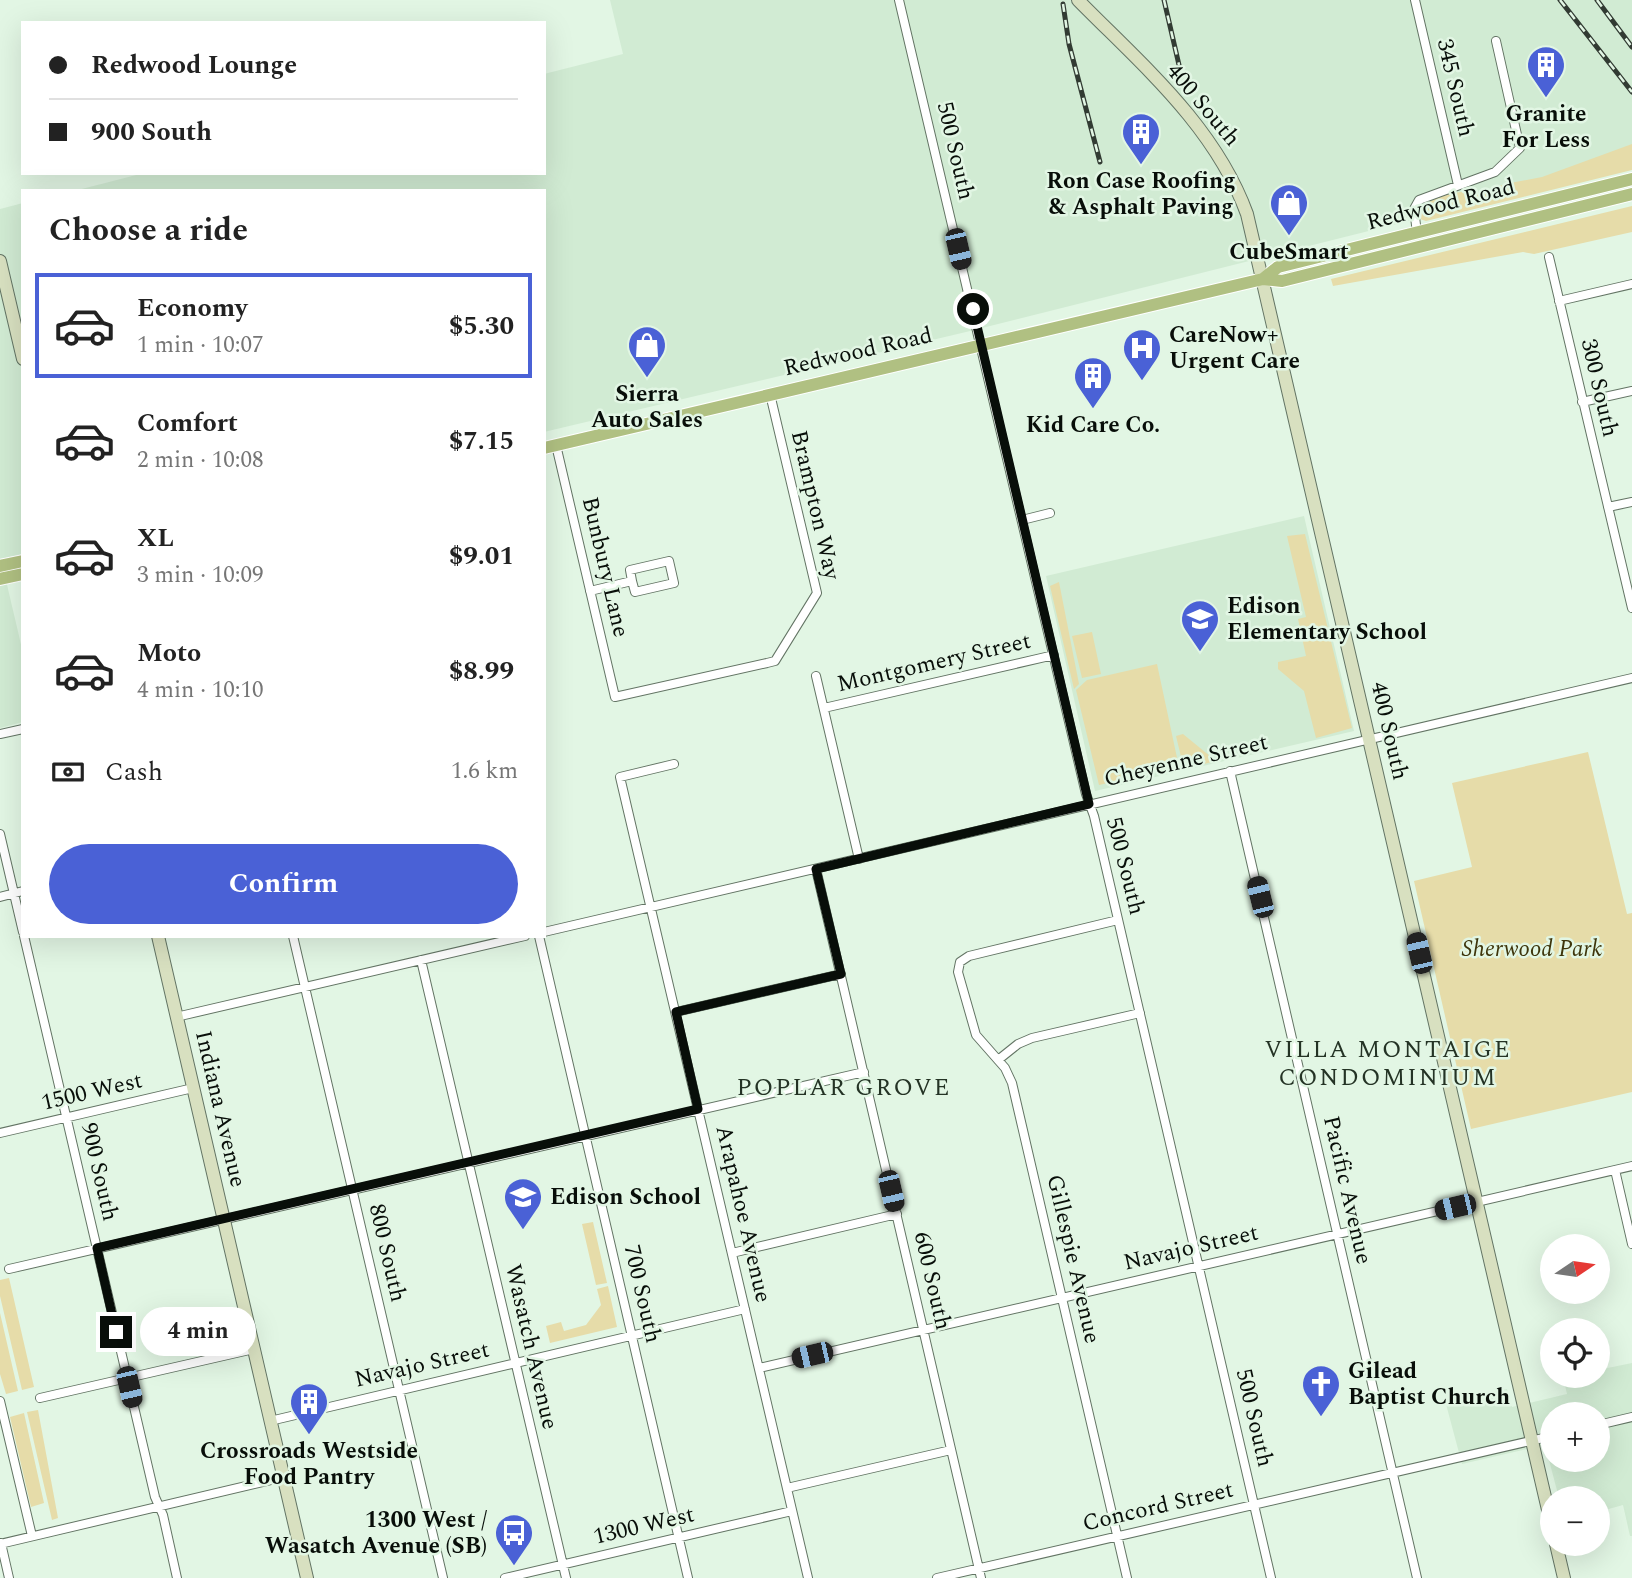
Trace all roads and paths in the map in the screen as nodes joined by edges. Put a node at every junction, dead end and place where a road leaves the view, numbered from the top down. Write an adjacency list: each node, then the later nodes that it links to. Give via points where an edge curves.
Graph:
1 (899, 0): 14 (street, 500 South)
2 (1078, 0): 11 (main road, 400 South, via 1188,113 1218,152 1247,214)
3 (1415, 0): 6 (street, 345 South)
4 (1496, 41): 6 (street, via 1520,148 1495,172)
5 (1632, 179): 8 (main road, Redwood Road)
6 (1458, 185): 8 (street, via 1419,200 1414,209)
7 (1632, 194): 11 (main road, Redwood Road, via 1282,281)
8 (1417, 233): 11 (main road, Redwood Road, via 1278,267)
9 (1549, 257): 13 (street, 300 South)
10 (0, 261): 15 (main road)
11 (1263, 279): 14 (main road, Redwood Road); 38 (main road, 400 South)
12 (1632, 284): 13 (street)
13 (1559, 301): 18 (street, 300 South)
14 (982, 344): 17 (main road, Redwood Road); 23 (street, 500 South)
15 (21, 350)
16 (1632, 391): 18 (street)
17 (770, 394): 19 (main road, Redwood Road); 34 (street, Brampton Way, via 817,593 775,660)
18 (1582, 402): 21 (street, 300 South)
19 (550, 446): 29 (street, Bunbury Lane, via 561,464)
20 (1632, 502): 21 (street)
21 (1608, 507): 30 (street, 300 South)
22 (1050, 513): 23 (street)
23 (1023, 520): 31 (street, 500 South)
24 (21, 561): 25 (main road)
25 (0, 566)
26 (21, 574): 27 (main road)
27 (0, 579)
28 (632, 581): 28 (street, via 630,570 668,561 674,583 635,592); 29 (street)
29 (590, 591): 34 (street, Bunbury Lane)
30 (1632, 608)
31 (1054, 655): 35 (street, Montgomery Street); 41 (street, 500 South)
32 (816, 676): 35 (street)
33 (1632, 678): 38 (street, Cheyenne Street)
34 (615, 698)
35 (824, 708): 43 (street)
36 (21, 729): 37 (street)
37 (0, 734)
38 (1369, 738): 40 (street, Cheyenne Street); 73 (main road, 400 South)
39 (674, 764): 47 (street, Arapahoe Avenue, via 620,777)
40 (1230, 771): 41 (street, Cheyenne Street); 76 (street, Pacific Avenue)
41 (1089, 804): 43 (street, Cheyenne Street); 49 (street, 500 South)
42 (0, 834): 45 (street, 900 South)
43 (859, 859): 44 (street, Cheyenne Street)
44 (816, 869): 47 (street, Cheyenne Street); 57 (street, 600 South)
45 (18, 892): 46 (street); 48 (street, 900 South)
46 (0, 897)
47 (651, 907): 50 (street, Cheyenne Street); 59 (street, Arapahoe Avenue)
48 (21, 917)
49 (1118, 920): 60 (street, 500 South); 62 (street, Gillespie Avenue, via 960,961 958,972 972,1028)
50 (546, 932)
51 (24, 938): 66 (street, 900 South)
52 (158, 938): 61 (main road, Indiana Avenue)
53 (293, 938): 58 (street, 800 South)
54 (516, 938): 56 (street)
55 (539, 938): 68 (street, 700 South)
56 (421, 960): 58 (street); 69 (street, Wasatch Avenue)
57 (841, 974): 59 (street); 63 (street, 600 South)
58 (304, 987): 61 (street); 72 (street, 800 South)
59 (676, 1012): 65 (street, Arapahoe Avenue)
60 (1140, 1013): 62 (street, via 1032,1038); 80 (street, 500 South)
61 (176, 1017): 64 (main road, Indiana Avenue)
62 (998, 1060): 82 (street, Gillespie Avenue, via 1012,1083)
63 (863, 1072): 65 (street); 74 (street, 600 South)
64 (193, 1088): 66 (street, 1500 West); 75 (main road, Indiana Avenue)
65 (698, 1109): 68 (street); 79 (street, Arapahoe Avenue)
66 (66, 1118): 67 (street, 1500 West); 78 (street, 900 South)
67 (0, 1133)
68 (585, 1134): 69 (street); 85 (street, 700 South)
69 (468, 1162): 72 (street); 87 (street, Wasatch Avenue)
70 (1632, 1166): 71 (street, Navajo Street)
71 (1615, 1170): 73 (street, Navajo Street); 77 (street)
72 (352, 1189): 75 (street); 90 (street, 800 South)
73 (1476, 1202): 76 (street, Navajo Street); 97 (main road, 400 South)
74 (897, 1214): 79 (street); 84 (street, 600 South)
75 (223, 1219): 78 (street); 86 (main road, Indiana Avenue)
76 (1337, 1234): 80 (street, Navajo Street); 99 (street, Pacific Avenue)
77 (1632, 1244)
78 (97, 1248): 81 (street); 89 (street, 900 South)
79 (732, 1253): 83 (street, Arapahoe Avenue)
80 (1199, 1266): 82 (street, Navajo Street); 103 (street, 500 South)
81 (9, 1269)
82 (1062, 1298): 84 (street, Navajo Street); 107 (street, Gillespie Avenue)
83 (745, 1309): 85 (street, Navajo Street); 88 (street, Arapahoe Avenue)
84 (923, 1330): 88 (street, Navajo Street); 98 (street, 600 South)
85 (632, 1336): 87 (street, Navajo Street); 108 (street, 700 South)
86 (254, 1349): 89 (street); 94 (main road, Indiana Avenue)
87 (515, 1363): 90 (street, Navajo Street); 111 (street, Wasatch Avenue)
88 (759, 1368): 102 (street, Arapahoe Avenue)
89 (127, 1378): 91 (street); 104 (street, 900 South)
90 (399, 1390): 94 (street, Navajo Street); 116 (street, 800 South)
91 (40, 1398)
92 (0, 1405): 106 (street)
93 (1632, 1417): 95 (street)
94 (270, 1421): 100 (main road, Indiana Avenue)
95 (1610, 1422)
96 (1540, 1438): 97 (street, Concord Street)
97 (1532, 1440): 99 (street, Concord Street); 101 (main road, 400 South)
98 (951, 1450): 102 (street); 112 (street, 600 South)
99 (1393, 1472): 103 (street, Concord Street); 125 (street, Pacific Avenue)
100 (284, 1477): 104 (street); 115 (main road, Indiana Avenue)
101 (1543, 1486)
102 (787, 1488): 105 (street, Arapahoe Avenue)
103 (1254, 1504): 107 (street, Concord Street); 124 (street, 500 South)
104 (159, 1506): 106 (street); 114 (street, 900 South)
105 (792, 1511): 108 (street, 1300 West); 120 (street, Arapahoe Avenue)
106 (32, 1536): 109 (street)
107 (1117, 1536): 112 (street, Concord Street); 123 (street, Gillespie Avenue)
108 (678, 1538): 111 (street, 1300 West); 119 (street, 700 South)
109 (0, 1543): 113 (street)
110 (1559, 1556): 126 (main road)
111 (562, 1565): 117 (street, 1300 West); 118 (street, Wasatch Avenue)
112 (979, 1568): 121 (street, Concord Street); 122 (street, 600 South)
113 (9, 1578)
114 (177, 1578)
115 (307, 1578)
116 (443, 1578)
117 (505, 1578)
118 (565, 1578)
119 (688, 1578)
120 (808, 1578)
121 (937, 1578)
122 (981, 1578)
123 (1127, 1578)
124 (1271, 1578)
125 (1417, 1578)
126 (1564, 1578)

